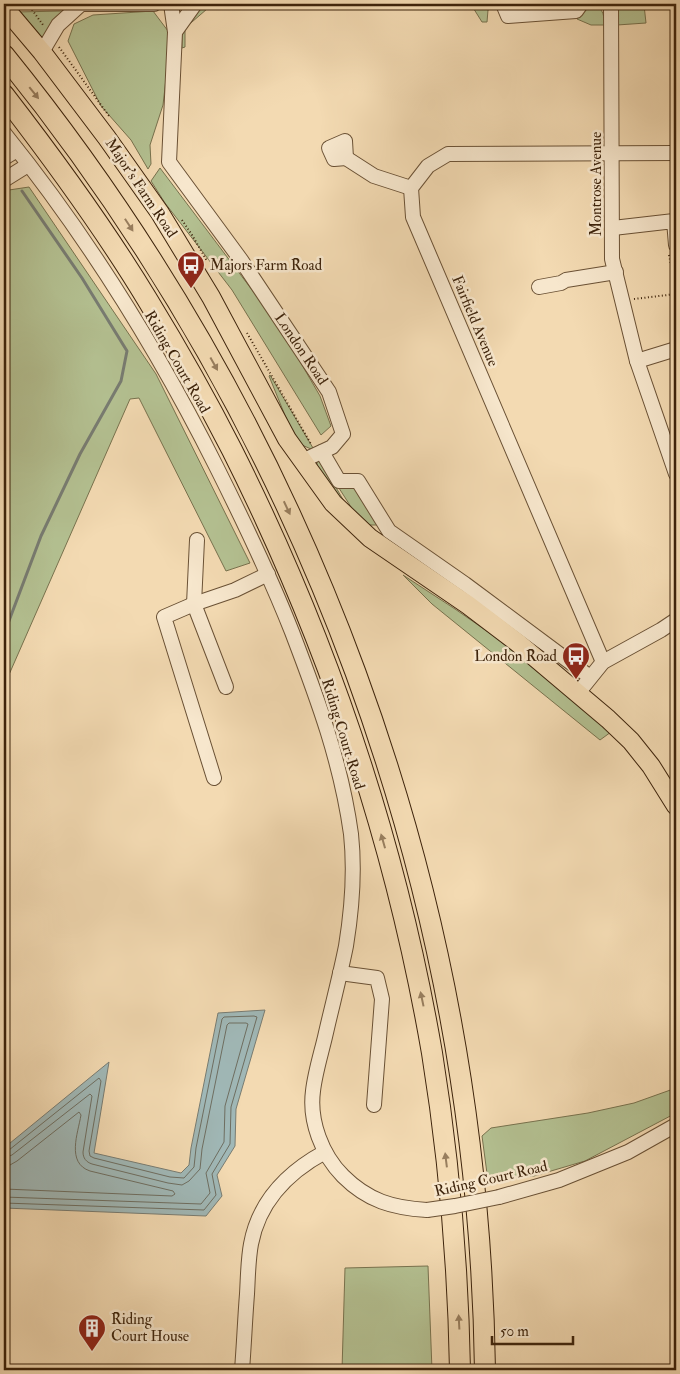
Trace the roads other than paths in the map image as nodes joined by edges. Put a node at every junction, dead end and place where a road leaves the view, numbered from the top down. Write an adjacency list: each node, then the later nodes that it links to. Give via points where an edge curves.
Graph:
1 (12, 4): 10 (street)
2 (74, 4): 3 (street); 12 (street)
3 (140, 4): 4 (street)
4 (154, 4)
5 (171, 4): 11 (street, London Road)
6 (195, 4): 11 (street)
7 (503, 4): 8 (street, via 508,16 576,11)
8 (581, 4)
9 (611, 4): 18 (street, Montrose Avenue)
10 (4, 6): 12 (main road, Major's Farm Road)
11 (175, 32): 30 (street, London Road, via 168,162 241,260 329,392 343,434 332,447)
12 (42, 52): 31 (main road, Major's Farm Road, via 160,213 211,297)
13 (4, 55): 49 (highway, one-way to 49, via 115,202 211,358 284,500 352,662 408,834 448,1002 472,1162)
14 (4, 95): 48 (highway, one-way to 14, via 457,1280 448,1175 424,1009 395,882 362,768 328,670 266,522 196,384 102,228)
15 (4, 133): 16 (street, Riding Court Road)
16 (17, 150): 19 (street); 21 (street, Riding Court Road)
17 (676, 153): 18 (street)
18 (612, 154): 23 (street, via 448,154 428,166); 24 (street, Montrose Avenue)
19 (4, 158)
20 (346, 158): 23 (street, via 374,176)
21 (28, 165): 22 (street); 34 (street, Riding Court Road, via 109,279 158,358 198,430)
22 (4, 180)
23 (411, 188): 37 (street, Fairfield Avenue, via 413,217)
24 (613, 228): 25 (street, via 674,221); 26 (street, Montrose Avenue, via 612,259)
25 (676, 245)
26 (616, 272): 27 (street); 29 (street, Montrose Avenue)
27 (539, 287)
28 (676, 349): 29 (street)
29 (637, 361): 32 (street, Montrose Avenue)
30 (322, 452): 31 (street, London Road); 38 (street, via 339,481 358,481 389,531)
31 (302, 461): 40 (main road, via 333,503 370,538 482,616)
32 (676, 474)
33 (197, 540): 35 (street)
34 (268, 574): 35 (street); 43 (street, Riding Court Road, via 326,723 347,810 352,847 351,915)
35 (194, 604): 39 (street); 41 (street, via 164,617)
36 (676, 620): 37 (street)
37 (603, 662): 38 (street)
38 (590, 677): 40 (street)
39 (226, 686)
40 (578, 693): 42 (main road, via 630,741)
41 (214, 778)
42 (675, 802)
43 (340, 973): 44 (street, via 377,978 382,1000); 46 (street, Riding Court Road, via 312,1093 317,1132)
44 (374, 1105)
45 (676, 1125): 46 (street, Riding Court Road, bridge, via 628,1152 559,1180 499,1197 427,1210 406,1209 370,1197 336,1169)
46 (325, 1152): 47 (street, via 281,1184 257,1223 251,1244)
47 (242, 1370)
48 (460, 1370)
49 (485, 1370)

